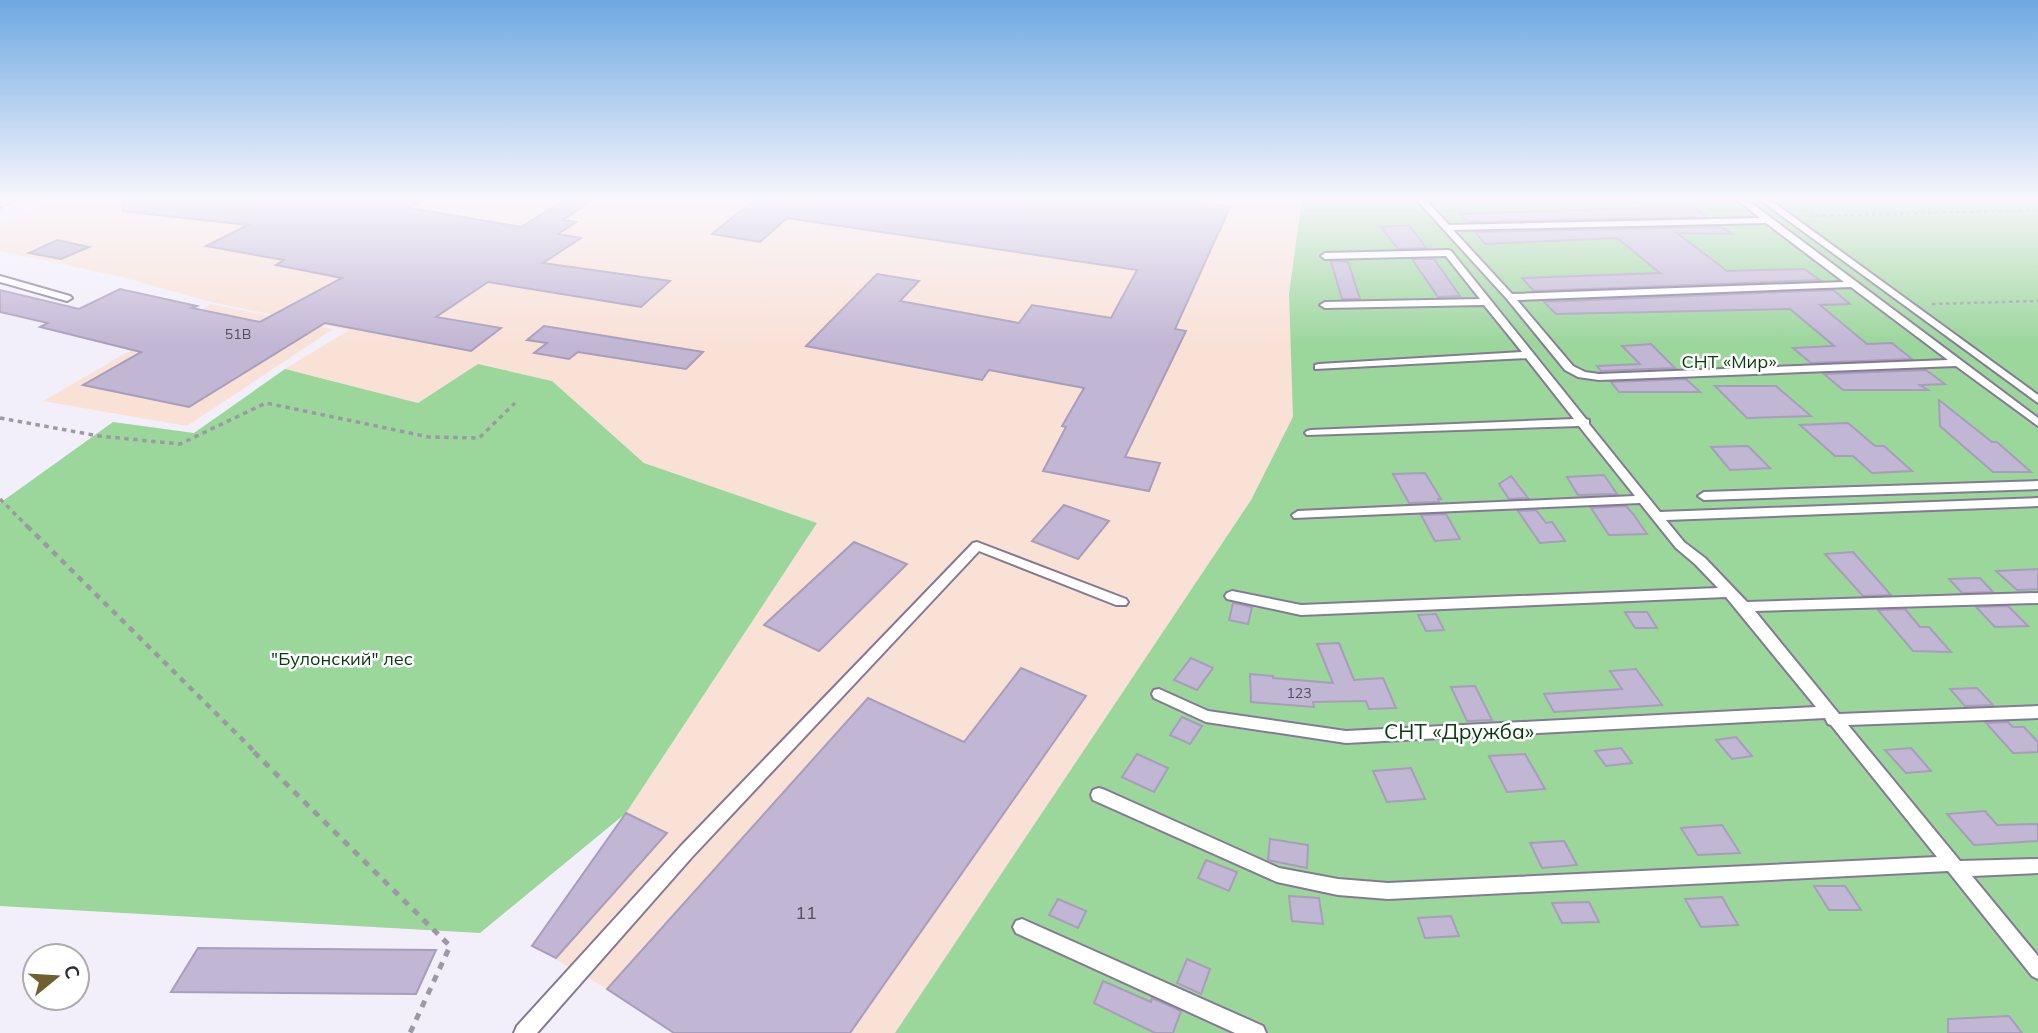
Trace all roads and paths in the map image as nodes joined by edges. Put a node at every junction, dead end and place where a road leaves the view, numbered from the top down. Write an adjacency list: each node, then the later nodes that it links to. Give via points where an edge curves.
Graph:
1 (1463, 247): 7 (lane)
2 (1805, 247): 6 (lane)
3 (1829, 247): 11 (lane)
4 (1325, 256): 10 (lane, via 1448,253)
5 (0, 279): 8 (lane)
6 (1855, 284): 7 (lane); 14 (lane)
7 (1510, 297): 14 (lane, via 1569,368 1582,375)
8 (67, 298)
9 (2038, 301): 11 (path)
10 (1488, 302): 12 (lane); 13 (lane)
11 (1907, 304): 16 (lane)
12 (1325, 305)
13 (1530, 355): 15 (lane); 19 (lane)
14 (1957, 363): 20 (lane)
15 (1319, 367)
16 (2038, 400)
17 (515, 403): 18 (path, via 479,438 429,436 266,403 180,444 99,436)
18 (0, 418)
19 (1585, 422): 21 (lane); 25 (lane)
20 (2038, 424)
21 (1311, 433)
22 (2038, 485): 23 (lane)
23 (1704, 496)
24 (0, 499): 42 (path, via 450,946)
25 (1644, 499): 27 (lane); 28 (lane)
26 (2038, 502): 28 (lane)
27 (1298, 515)
28 (1659, 516): 29 (lane, via 1680,545)
29 (1731, 593): 30 (lane, via 1301,610); 33 (lane)
30 (1232, 596)
31 (2038, 598): 33 (lane)
32 (1121, 602): 43 (lane, via 977,545 686,852)
33 (1744, 607): 36 (lane)
34 (1159, 694): 36 (lane, via 1206,716 1346,737)
35 (2038, 712): 36 (lane)
36 (1830, 716): 39 (lane)
37 (1100, 795): 39 (lane, via 1277,875 1338,887 1388,891)
38 (2038, 866): 39 (lane)
39 (1952, 867): 41 (lane)
40 (1022, 927): 44 (lane)
41 (2038, 970)
42 (410, 1033)
43 (524, 1033)
44 (1256, 1033)

